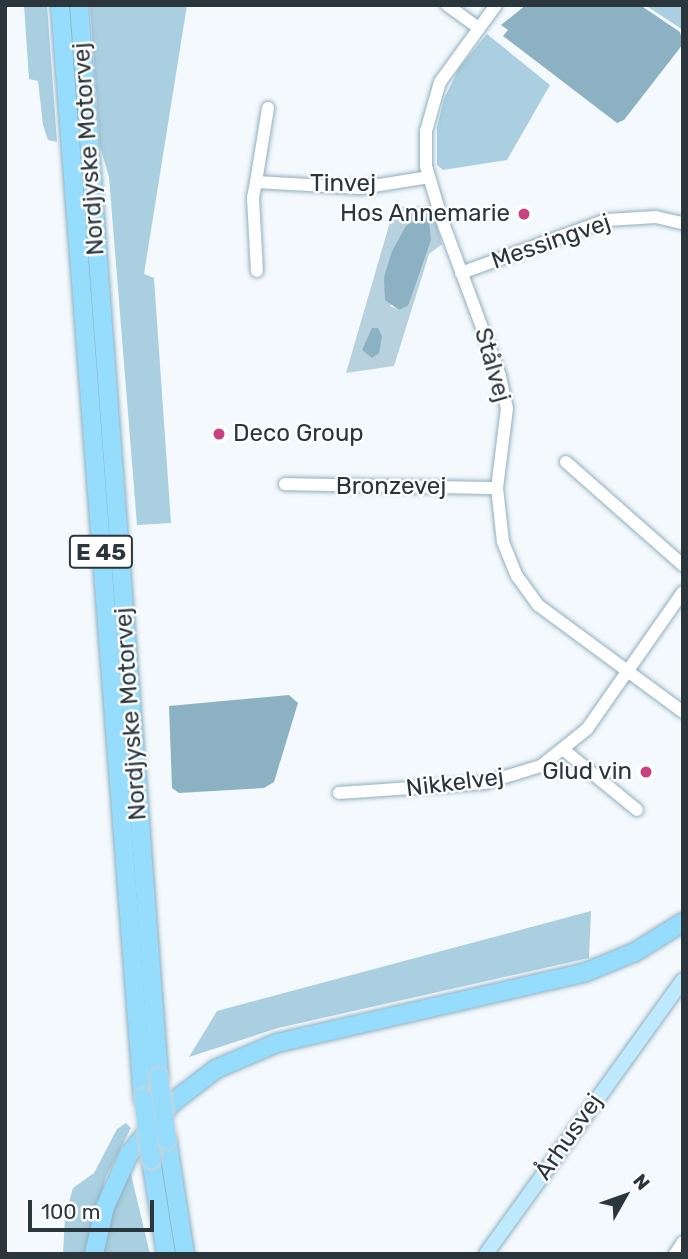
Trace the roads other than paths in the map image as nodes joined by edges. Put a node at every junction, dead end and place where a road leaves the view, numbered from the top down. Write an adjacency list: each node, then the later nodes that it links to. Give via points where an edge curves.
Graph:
1 (60, 5): 28 (highway, Nordjyske Motorvej / E 45, bridge, via 143,1098)
2 (79, 5): 29 (highway, Nordjyske Motorvej / E 45, bridge, via 159,1077)
3 (447, 5): 5 (street)
4 (496, 5): 5 (street, Stålvej)
5 (477, 27): 7 (street, Stålvej, via 449,66 431,105 426,131)
6 (268, 108): 8 (street)
7 (429, 177): 8 (street, Tinvej, via 361,188); 11 (street, Stålvej)
8 (256, 182): 10 (street)
9 (683, 223): 11 (street, Messingvej, via 656,217 607,220)
10 (257, 271)
11 (461, 273): 14 (street, Stålvej, via 500,376 507,408)
12 (565, 462): 15 (street)
13 (285, 484): 14 (street, Bronzevej)
14 (497, 488): 17 (street, Stålvej, via 500,530 517,576 538,605)
15 (683, 565)
16 (683, 592): 17 (street)
17 (626, 672): 18 (street, Stålvej); 19 (street, Nikkelvej, via 587,729)
18 (683, 712)
19 (565, 751): 20 (street, Nikkelvej, via 541,766 485,783); 21 (street)
20 (339, 793)
21 (637, 810)
22 (683, 922): 27 (highway, via 635,952 586,972 277,1043 216,1069 173,1102 129,1154 104,1207)
23 (683, 970): 25 (main road, Århusvej)
24 (683, 980): 25 (main road, Århusvej)
25 (652, 1020): 30 (main road, Århusvej)
26 (683, 1242): 31 (street)
27 (94, 1254)
28 (166, 1254)
29 (185, 1254)
30 (486, 1254)
31 (675, 1254)

